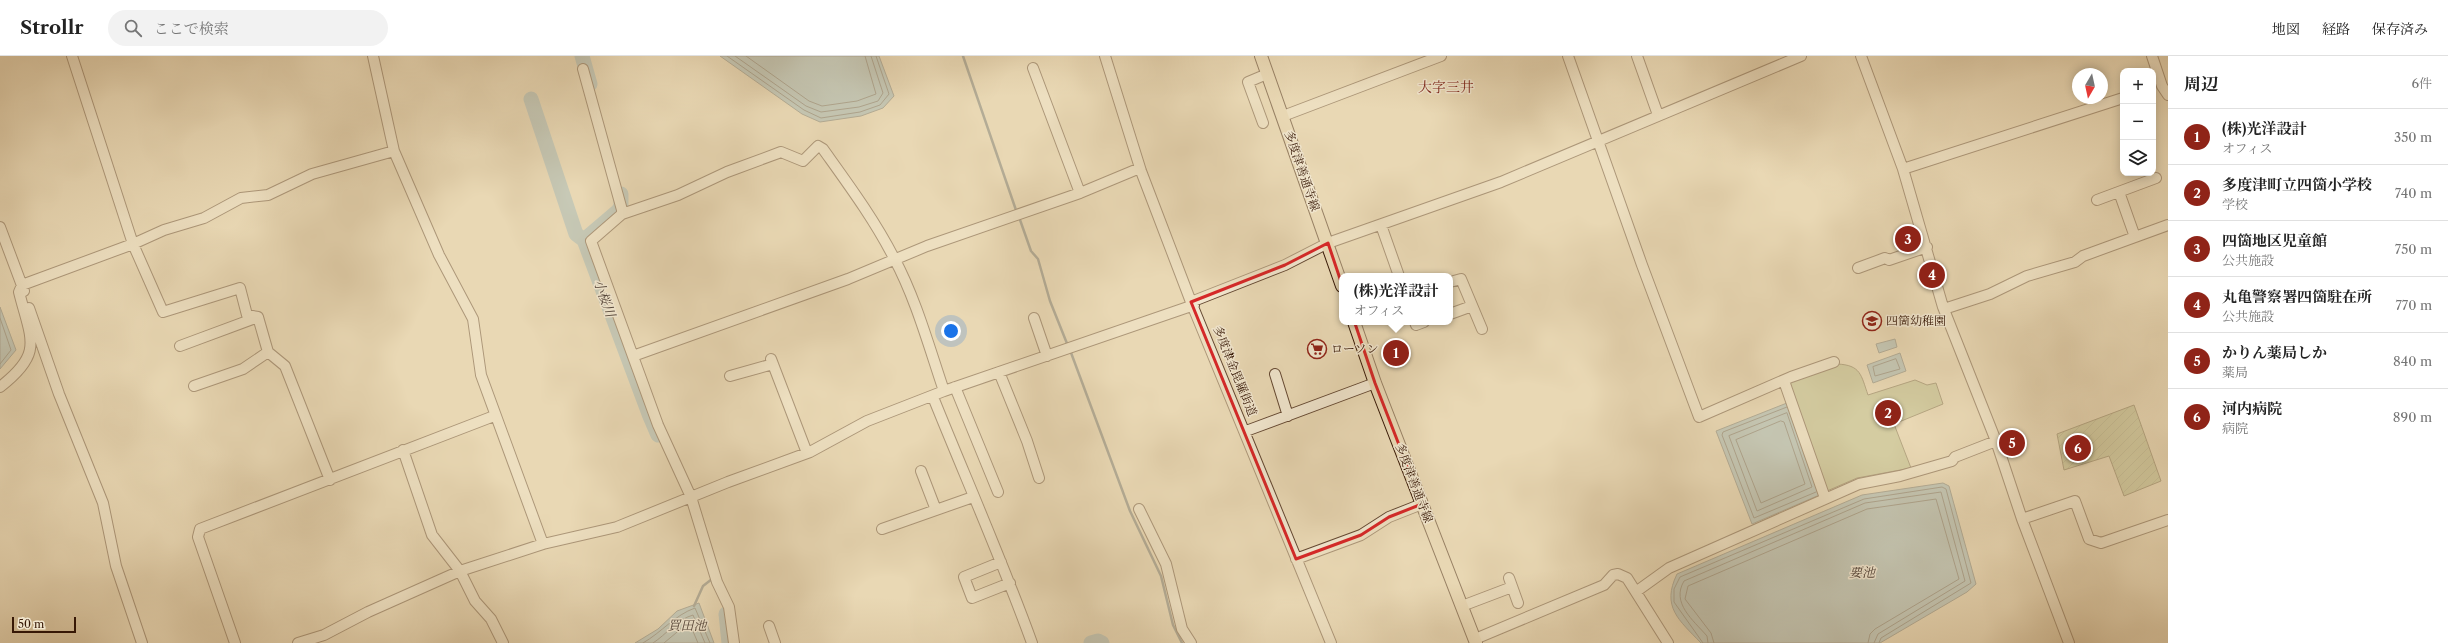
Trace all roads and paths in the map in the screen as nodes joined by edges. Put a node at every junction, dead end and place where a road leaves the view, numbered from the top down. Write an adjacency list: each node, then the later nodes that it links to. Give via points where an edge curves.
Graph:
1 (72, 56): 34 (street)
2 (373, 56): 21 (street)
3 (1105, 56): 22 (street, 多度津金毘羅街道)
4 (1261, 56): 13 (main road, 多度津善通寺線)
5 (1568, 56): 20 (street)
6 (1637, 56): 17 (street)
7 (1801, 56): 17 (street)
8 (1861, 56): 23 (street)
9 (2152, 56): 14 (street)
10 (1437, 57): 18 (street)
11 (1033, 68): 26 (street)
12 (583, 69): 28 (street)
13 (1268, 74): 18 (main road, 多度津善通寺線); 19 (street, via 1248,82)
14 (2157, 87): 15 (street)
15 (2168, 95)
16 (2120, 99): 23 (street)
17 (1658, 115): 20 (street)
18 (1283, 116): 33 (main road, 多度津善通寺線)
19 (1263, 123)
20 (1600, 141): 29 (street, via 1501,182); 58 (street, via 1642,265 1699,417)
21 (394, 151): 34 (street, via 312,174 268,195 241,198 204,218 164,230); 65 (street, via 439,255 473,319 481,375)
22 (1140, 168): 26 (street); 42 (street, 多度津金毘羅街道)
23 (1903, 169): 35 (street)
24 (2156, 178): 25 (street)
25 (2119, 192): 27 (street); 32 (street)
26 (1080, 193): 36 (street)
27 (2097, 200)
28 (621, 208): 36 (street, via 678,195 727,172 781,152 803,161 818,146 869,214); 52 (street, via 591,241)
29 (1381, 225): 33 (street); 38 (street)
30 (2168, 225): 32 (street)
31 (0, 228): 41 (street)
32 (2135, 237): 44 (street, via 2083,256 2075,262 2027,276 1990,294)
33 (1328, 243): 39 (main road, 多度津善通寺線); 42 (street, via 1285,265)
34 (133, 244): 41 (street); 46 (street, via 163,312 240,288 247,315)
35 (1927, 247): 37 (street); 44 (street)
36 (895, 259): 52 (street, via 848,279); 63 (street, via 920,319)
37 (1858, 268)
38 (1398, 273)
39 (1339, 277)
40 (1453, 281): 43 (street, via 1461,279)
41 (22, 285): 61 (street, via 19,292 32,344 25,365); 94 (street, via 59,394 103,503 116,566)
42 (1193, 304): 53 (street); 67 (street, 多度津金毘羅街道)
43 (1472, 306): 45 (street); 49 (street)
44 (1944, 309): 68 (street)
45 (1453, 313)
46 (258, 317): 50 (street); 51 (street)
47 (1034, 318): 53 (street)
48 (1355, 325): 59 (main road, 多度津善通寺線)
49 (1482, 329)
50 (180, 346)
51 (268, 352): 60 (street, via 243,369); 73 (street, via 285,366)
52 (633, 356): 75 (street, via 658,425)
53 (1047, 356): 55 (street)
54 (1834, 362): 58 (street)
55 (999, 372): 62 (street); 72 (street)
56 (1275, 374): 66 (street)
57 (730, 376): 70 (street, via 772,361)
58 (1784, 382): 77 (street)
59 (1375, 384): 66 (street); 78 (main road, 多度津善通寺線)
60 (194, 386)
61 (0, 387)
62 (955, 387): 63 (street); 74 (street, via 977,428 994,472)
63 (944, 391): 64 (street)
64 (933, 397): 70 (street, via 867,421); 76 (street)
65 (494, 416): 69 (street); 84 (street)
66 (1288, 416): 67 (street)
67 (1246, 431): 85 (street, 多度津金毘羅街道)
68 (1996, 441): 77 (street, via 1952,461 1900,476 1859,484); 81 (street)
69 (403, 450): 73 (street); 87 (street, via 432,535)
70 (807, 453): 75 (street)
71 (921, 471): 80 (street)
72 (1039, 478)
73 (330, 480): 95 (street, via 200,529 198,536)
74 (998, 492)
75 (691, 497): 84 (street, via 617,527); 98 (street, via 717,582 729,608)
76 (973, 498): 80 (street); 86 (street)
77 (1825, 498): 89 (street, via 1669,568)
78 (1422, 504): 85 (street, via 1389,517 1361,535); 91 (main road, 多度津善通寺線)
79 (1139, 509): 101 (street, via 1166,564 1182,629)
80 (936, 510): 83 (street)
81 (2022, 519): 82 (street, via 2075,501 2089,538 2101,543); 104 (street)
82 (2168, 520)
83 (882, 529)
84 (543, 544): 87 (street)
85 (1296, 559): 102 (street, 多度津金毘羅街道)
86 (1001, 562): 88 (street); 88 (street, via 964,578 972,598)
87 (460, 571): 96 (street, via 368,612 324,635); 97 (street, via 474,601 490,619)
88 (1010, 583): 100 (street)
89 (1637, 591): 93 (street, via 1626,578 1618,574 1613,575 1604,585); 103 (street)
90 (1518, 603): 91 (street, via 1510,582)
91 (1462, 606): 93 (main road, 多度津善通寺線)
92 (769, 626): 99 (street)
93 (1475, 641)
94 (142, 643)
95 (235, 643)
96 (298, 643)
97 (503, 643)
98 (734, 643)
99 (775, 643)
100 (1032, 643)
101 (1191, 643)
102 (1331, 643)
103 (1668, 643)
104 (2069, 643)

